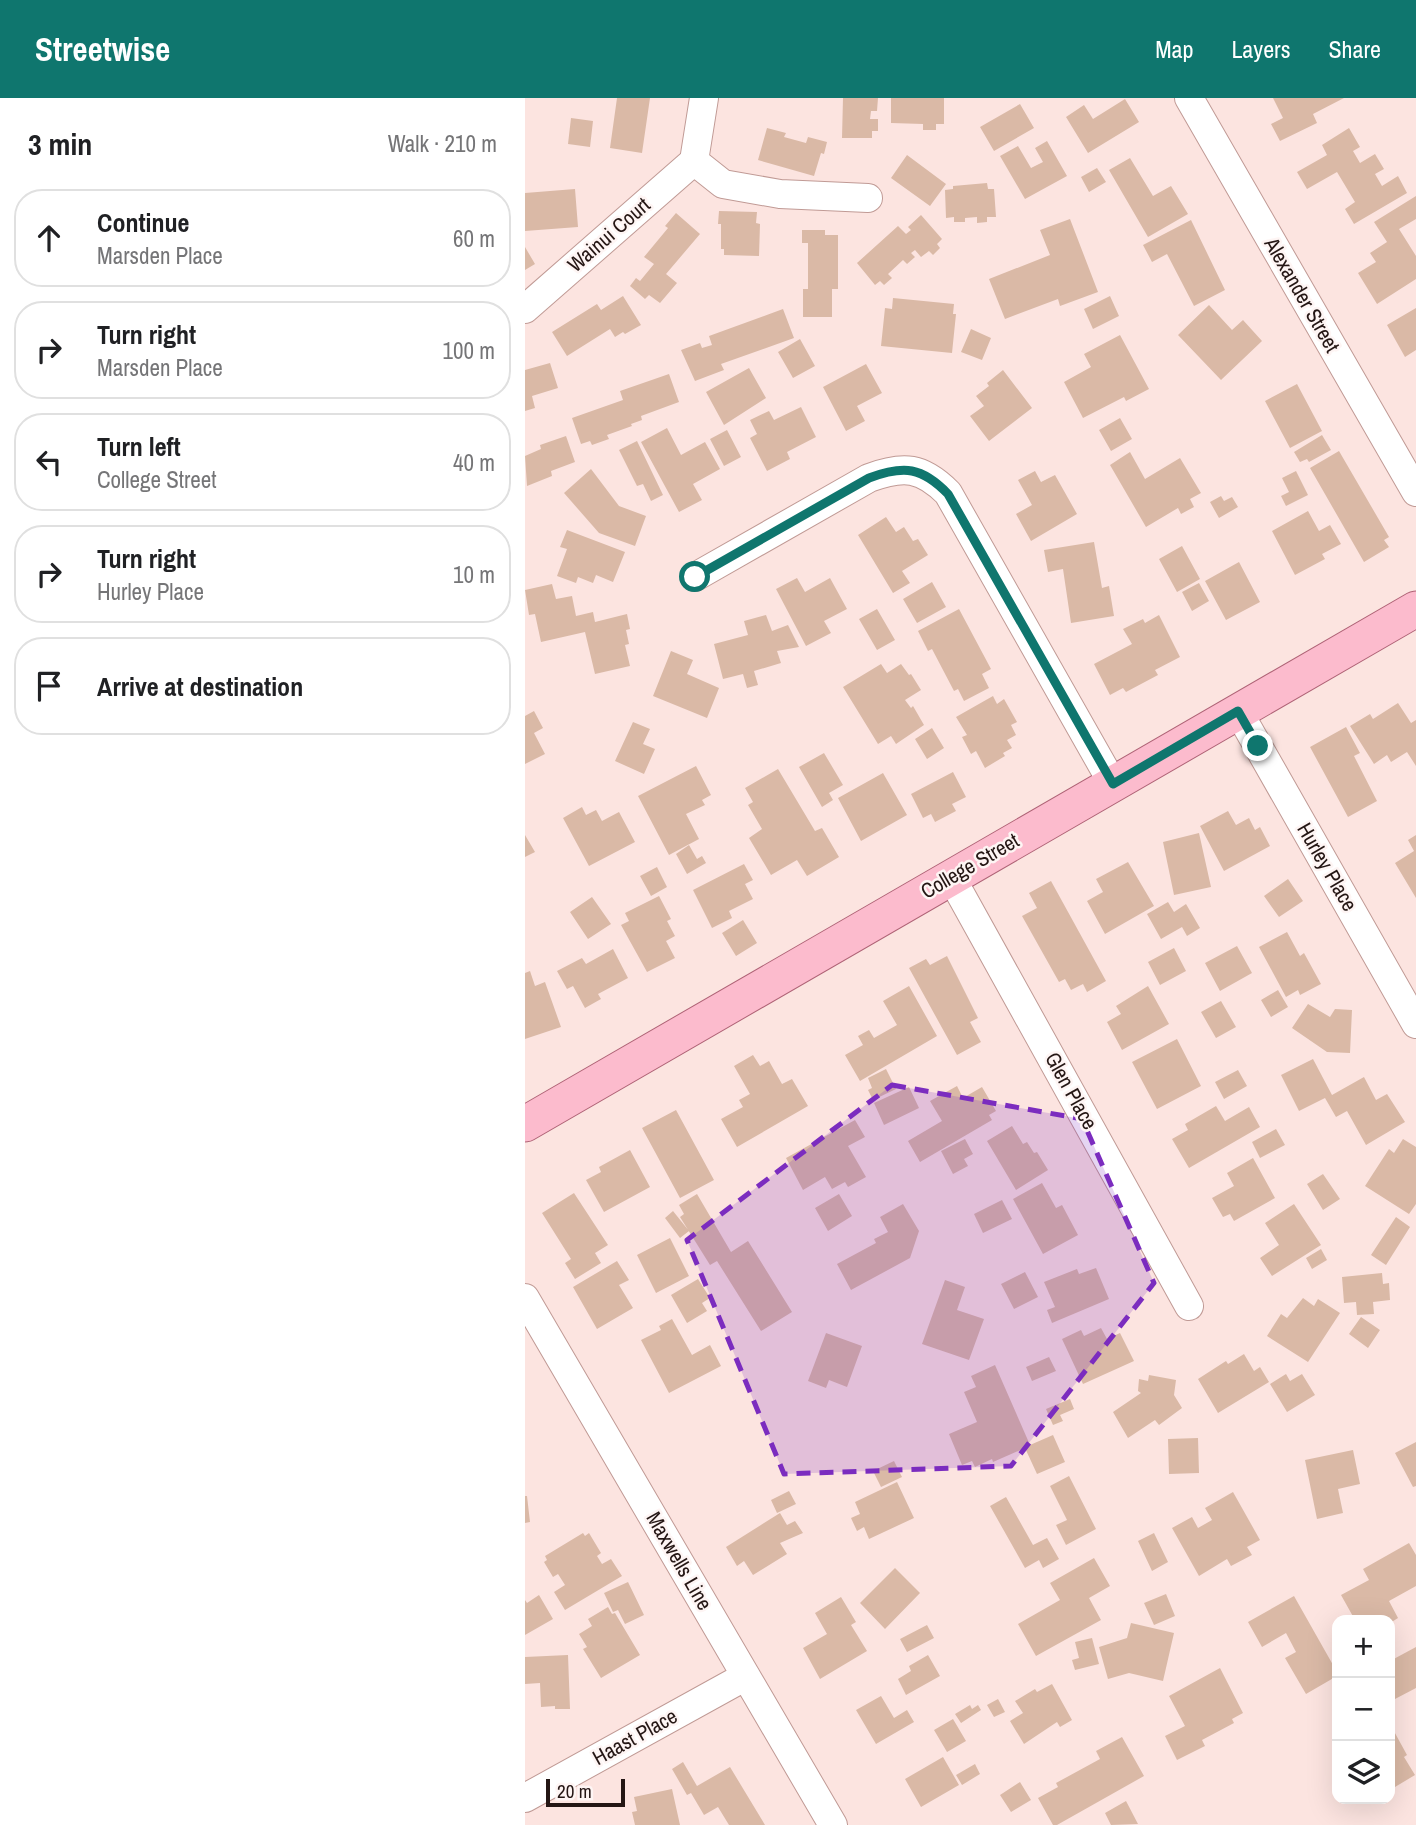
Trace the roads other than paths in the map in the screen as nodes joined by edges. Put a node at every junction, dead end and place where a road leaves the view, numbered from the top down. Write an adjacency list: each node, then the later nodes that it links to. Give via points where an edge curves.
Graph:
1 (703, 98): 3 (street)
2 (1189, 98): 6 (street, Alexander Street)
3 (694, 161): 4 (street, via 723,184 780,194); 5 (street, Wainui Court)
4 (868, 198)
5 (525, 309)
6 (1416, 492)
7 (695, 577): 10 (street, via 869,478 893,470 933,479 948,494)
8 (1416, 609): 9 (main road, College Street)
9 (1238, 711): 10 (main road, College Street); 12 (street, Hurley Place)
10 (1113, 784): 11 (main road, College Street)
11 (951, 877): 13 (main road, College Street); 15 (street, Glen Place)
12 (1416, 1024)
13 (525, 1124)
14 (525, 1298): 16 (street, Maxwells Line)
15 (1189, 1306)
16 (746, 1676): 17 (street, Haast Place); 18 (street, Maxwells Line)
17 (525, 1798)
18 (832, 1825)

